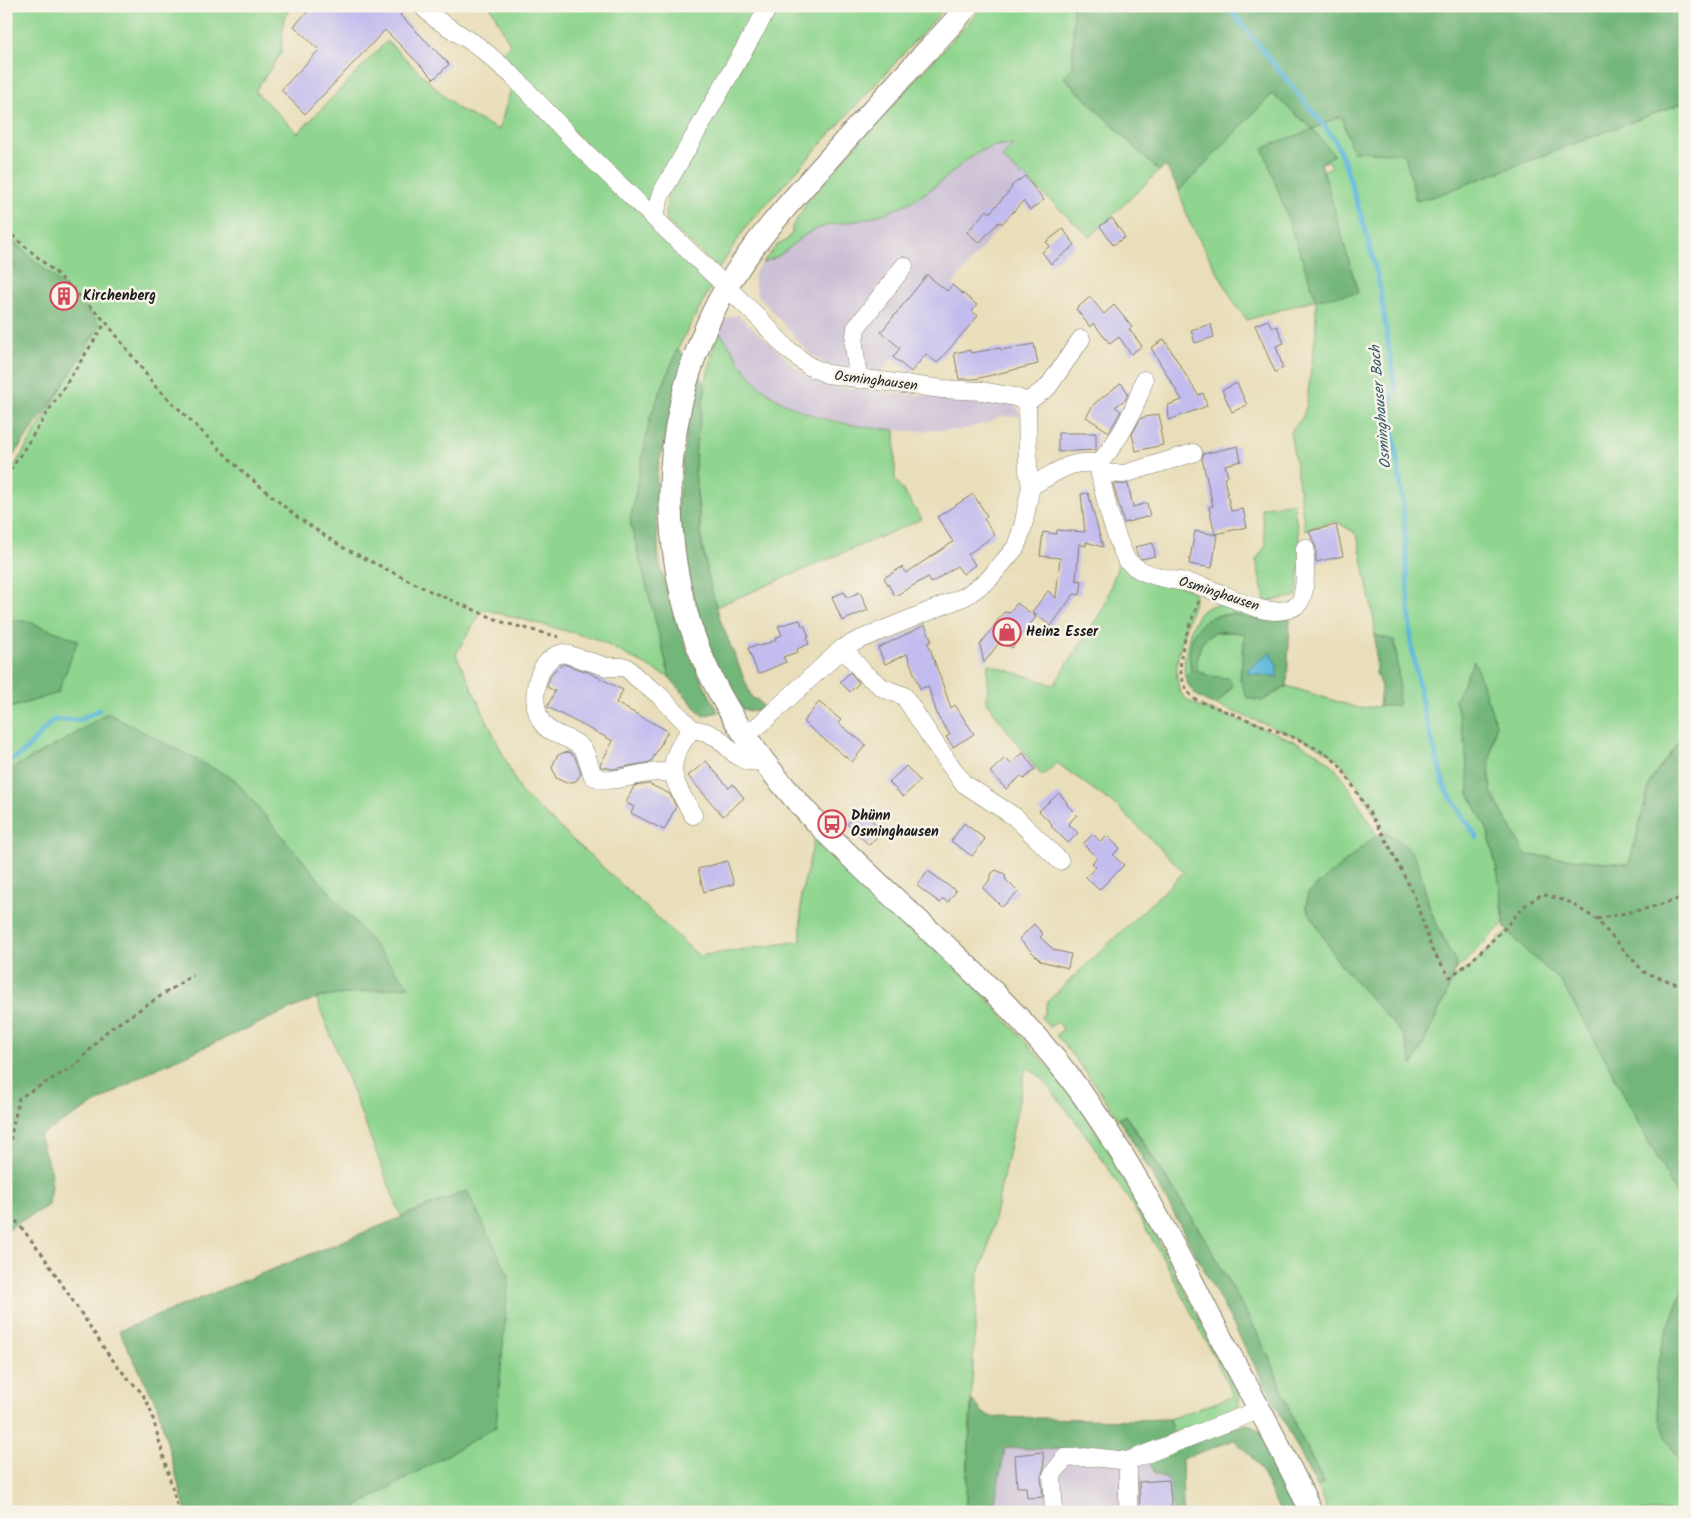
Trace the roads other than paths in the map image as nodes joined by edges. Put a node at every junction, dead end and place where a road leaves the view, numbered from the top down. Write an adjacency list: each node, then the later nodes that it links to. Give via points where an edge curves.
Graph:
1 (422, 6): 4 (street, Osminghausen, via 512,75)
2 (769, 6): 4 (street, via 662,194)
3 (967, 6): 6 (main road, via 778,216)
4 (654, 218): 6 (street, Osminghausen)
5 (904, 266): 8 (street, via 856,328 854,344)
6 (726, 287): 8 (street, Osminghausen, via 786,348 809,366 827,374); 17 (main road, via 692,361 674,434 670,497 675,563 688,623 717,691)
7 (1081, 339): 10 (street, via 1048,387)
8 (858, 379): 10 (street, Osminghausen, via 982,392)
9 (1144, 380): 12 (street, via 1117,439)
10 (1027, 402): 13 (street)
11 (1193, 453): 12 (street, via 1124,474)
12 (1099, 469): 13 (street, via 1086,462 1068,466); 14 (street, Osminghausen, via 1111,524 1123,554 1130,564 1148,574 1204,587 1267,610 1292,608 1304,596)
13 (1031, 486): 15 (street, via 1016,547 989,579 966,596)
14 (1304, 548)
15 (843, 648): 17 (street); 21 (street, via 864,673 883,688 904,696 963,783 1015,818)
16 (692, 729): 18 (street, via 718,738 747,761); 19 (street, via 675,754); 19 (street, via 626,667 607,668 563,653 556,655 541,672 535,687 535,707 543,725 578,744 585,752 593,776 610,780)
17 (745, 735): 18 (main road)
18 (764, 762): 22 (main road, via 811,818 1014,1012 1071,1080 1135,1176)
19 (672, 772): 20 (street)
20 (693, 815)
21 (1060, 861)
22 (1259, 1410): 23 (street); 26 (main road)
23 (1128, 1460): 24 (street, via 1065,1458 1052,1475); 25 (street)
24 (1054, 1512)
25 (1128, 1512)
26 (1312, 1512)

